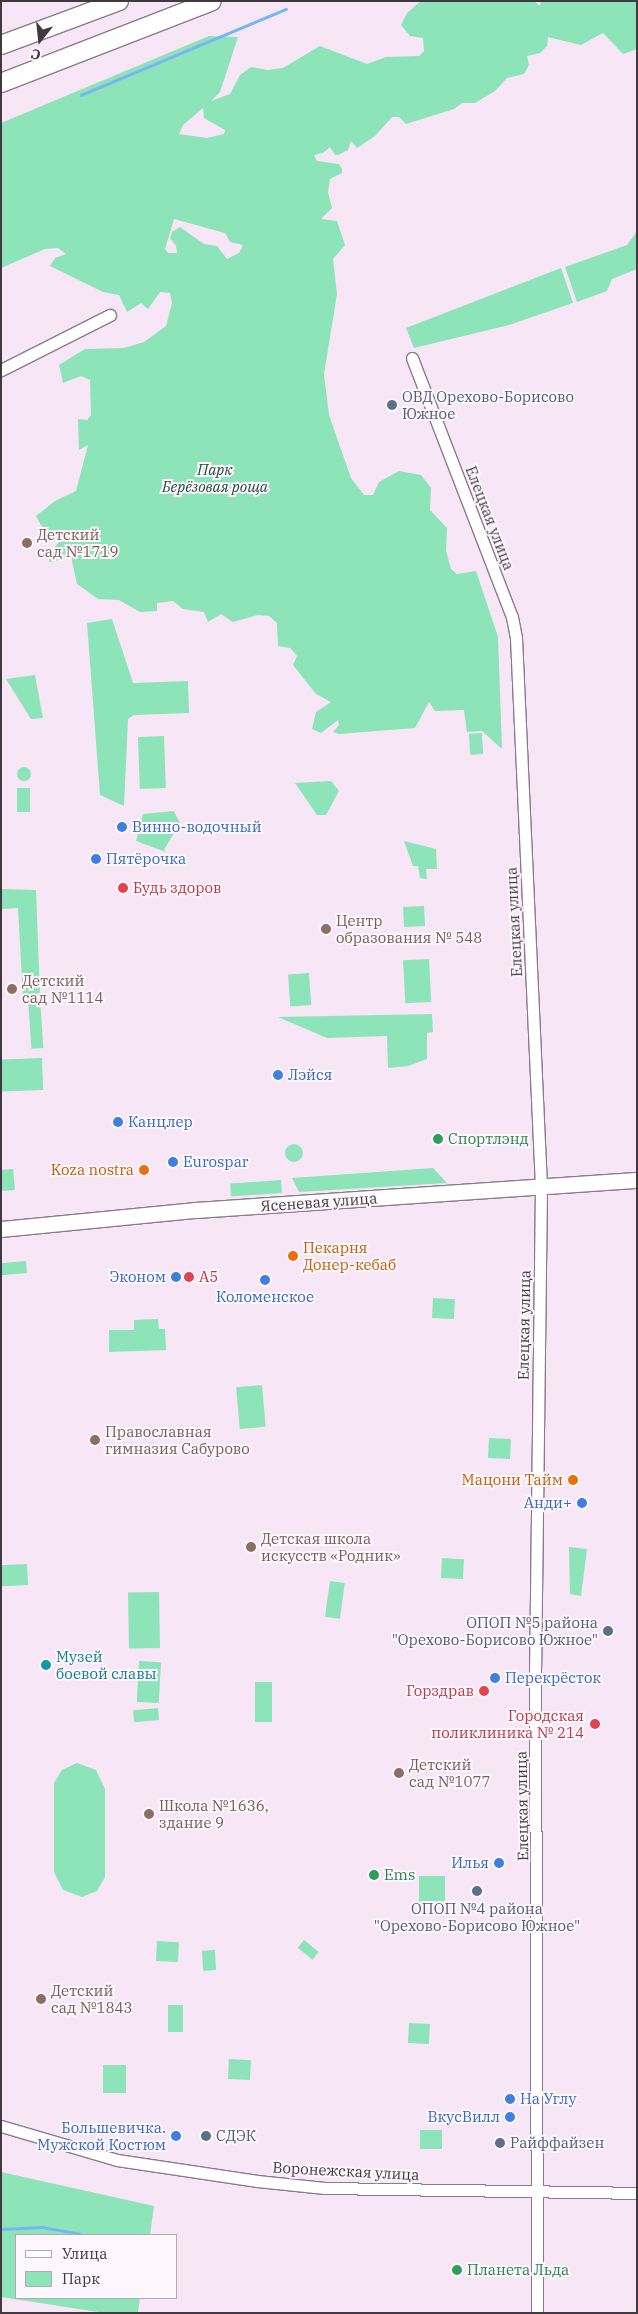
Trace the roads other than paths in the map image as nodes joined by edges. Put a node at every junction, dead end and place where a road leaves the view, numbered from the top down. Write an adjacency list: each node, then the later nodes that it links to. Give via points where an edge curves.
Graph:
1 (119, 1): 3 (highway)
2 (212, 1): 4 (highway)
3 (1, 45)
4 (1, 83)
5 (110, 315): 7 (street)
6 (412, 358): 9 (street, Елецкая улица, via 514,625)
7 (1, 370)
8 (637, 1180): 9 (main road, Ясеневая улица)
9 (541, 1186): 10 (main road, Ясеневая улица, via 103,1218); 12 (street, Елецкая улица, via 535,1652)
10 (1, 1229)
11 (1, 2126): 12 (street, Воронежская улица, via 117,2160 238,2179 325,2188)
12 (537, 2192): 13 (street, Воронежская улица); 14 (street, Елецкая улица)
13 (637, 2193)
14 (538, 2313)

